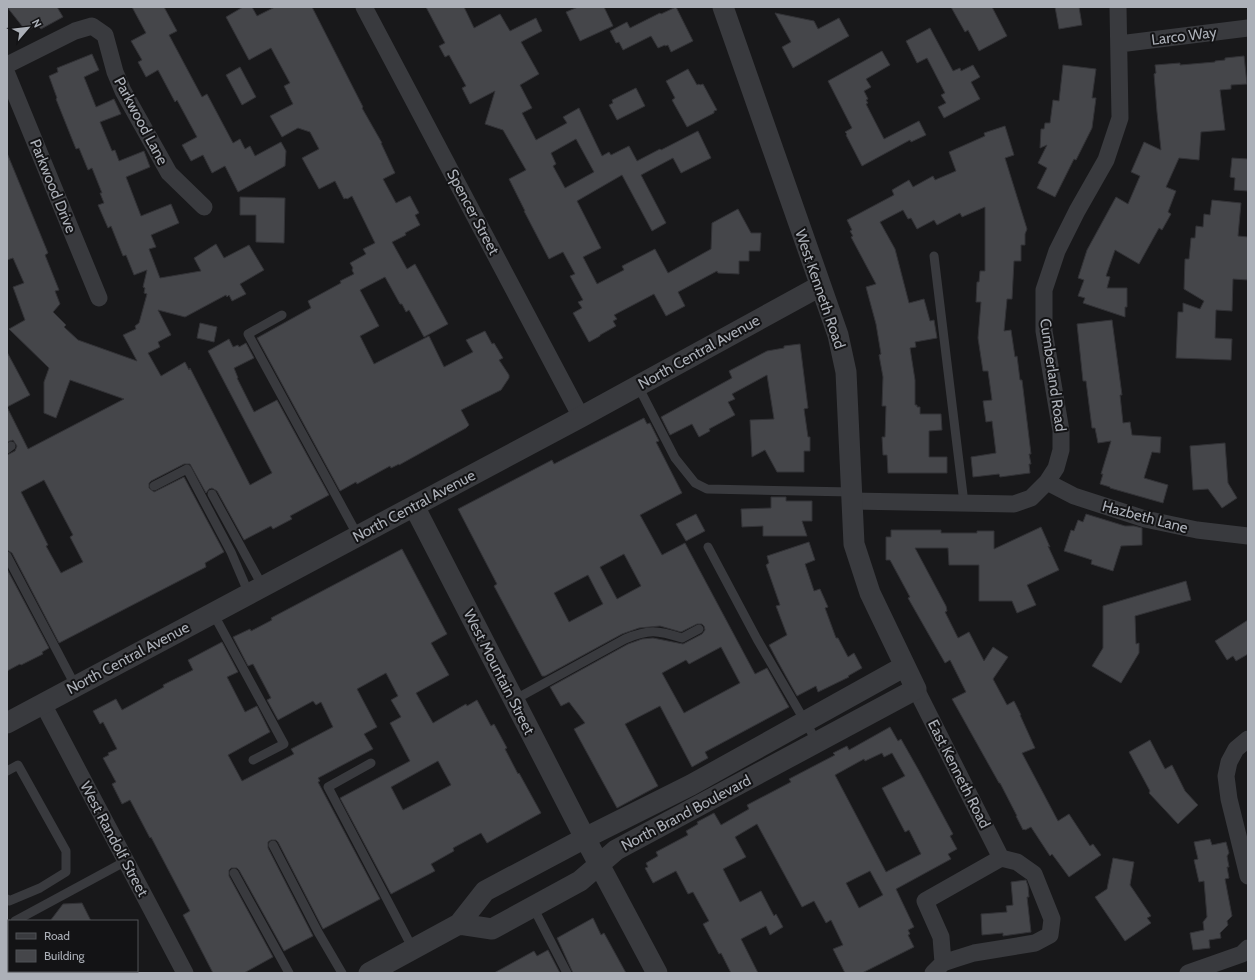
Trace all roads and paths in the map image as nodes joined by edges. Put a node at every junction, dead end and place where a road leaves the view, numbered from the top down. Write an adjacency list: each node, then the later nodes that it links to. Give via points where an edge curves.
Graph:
1 (364, 7): 14 (street, Spencer Street)
2 (723, 7): 10 (street, West Kenneth Road)
3 (1118, 7): 5 (street, Cumberland Road)
4 (1248, 28): 5 (street, Larco Way)
5 (1119, 44): 15 (street, Cumberland Road, via 1120,118 1106,160 1057,251 1044,290 1044,331 1061,431 1061,450 1056,468)
6 (7, 65): 8 (street, Parkwood Lane, via 75,31 92,26 104,35 115,72 169,173)
7 (7, 74): 11 (street, Parkwood Drive)
8 (204, 207)
9 (934, 256): 19 (lane)
10 (820, 286): 13 (street, North Central Avenue); 18 (street, West Kenneth Road, via 838,335 846,372)
11 (99, 298)
12 (282, 315): 21 (lane, via 248,334)
13 (638, 386): 14 (street, North Central Avenue); 18 (lane, via 675,458 694,483 707,489)
14 (581, 417): 20 (street, North Central Avenue)
15 (1047, 482): 19 (street, Cumberland Road, via 1031,498 1014,504); 22 (street, Hazbeth Lane, via 1074,496 1145,519 1197,530)
16 (154, 486): 25 (lane, via 188,469 231,552)
17 (212, 494): 25 (lane)
18 (852, 496): 19 (street, Cumberland Road); 28 (street, West Kenneth Road, via 854,544 870,593)
19 (964, 503)
20 (414, 506): 21 (street, North Central Avenue); 31 (street, West Mountain Street)
21 (358, 536): 25 (street, North Central Avenue)
22 (1248, 536)
23 (708, 547): 33 (lane)
24 (7, 556): 29 (lane)
25 (256, 590): 26 (street, North Central Avenue)
26 (213, 613): 29 (street, North Central Avenue); 37 (lane, via 284,744)
27 (699, 629): 31 (lane, via 682,638 650,631 639,633)
28 (905, 666): 30 (street, West Kenneth Road); 33 (street, North Brand Boulevard)
29 (76, 687): 32 (street, North Central Avenue)
30 (916, 689): 36 (street, North Brand Boulevard); 42 (street, East Kenneth Road)
31 (514, 700): 40 (street, West Mountain Street)
32 (43, 704): 34 (street, North Central Avenue); 43 (street, West Randolf Street)
33 (805, 722): 36 (lane); 40 (street, North Brand Boulevard)
34 (7, 723)
35 (1248, 739): 46 (street, via 1236,749 1229,762 1226,776 1229,800)
36 (817, 742): 44 (street, North Brand Boulevard, via 616,850)
37 (253, 760)
38 (371, 763): 52 (lane, via 328,787)
39 (7, 770): 47 (lane, via 18,764 66,851 66,872 40,888 9,901)
40 (585, 838): 44 (street, West Mountain Street); 50 (street, North Brand Boulevard, via 485,891)
41 (273, 845): 57 (lane)
42 (1001, 858): 53 (street, via 925,901 941,937); 53 (street, via 1017,862 1034,874 1052,919 1050,934 1035,943 974,953)
43 (126, 861): 49 (lane); 55 (street, West Randolf Street)
44 (599, 865): 48 (street, North Brand Boulevard, via 580,881); 59 (street, West Mountain Street)
45 (234, 872): 56 (lane)
46 (1248, 876)
47 (7, 899)
48 (533, 907): 50 (street, North Brand Boulevard, via 492,929); 58 (lane)
49 (17, 920)
50 (459, 924): 52 (street, North Brand Boulevard)
51 (1248, 948): 60 (street, via 1242,954)
52 (413, 949): 54 (street, North Brand Boulevard)
53 (938, 968)
54 (372, 972)
55 (185, 973)
56 (289, 973)
57 (342, 973)
58 (567, 973)
59 (657, 973)
60 (1188, 973)

